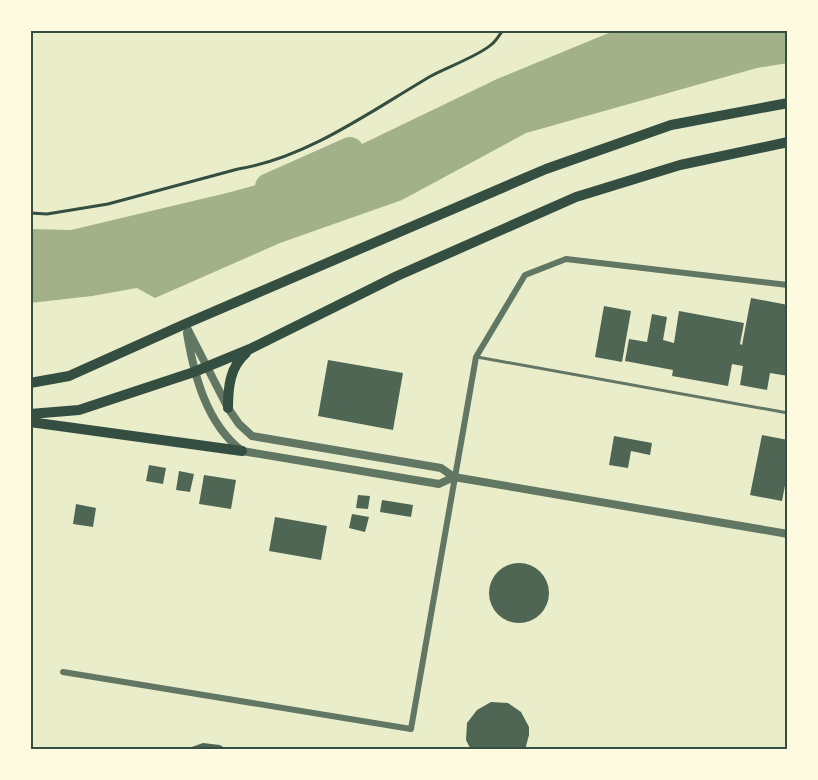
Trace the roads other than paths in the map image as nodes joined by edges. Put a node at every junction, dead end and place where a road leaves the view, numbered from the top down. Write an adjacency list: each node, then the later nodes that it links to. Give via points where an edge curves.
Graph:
1 (788, 103): 4 (main road, via 671,125 546,169)
2 (788, 142): 5 (main road, via 680,165 576,197 398,276)
3 (788, 285): 6 (street, via 566,259 525,275)
4 (185, 324): 7 (street); 8 (street); 9 (main road, via 69,376)
5 (250, 349): 7 (main road); 10 (main road, via 232,371)
6 (476, 357): 11 (lane); 15 (street)
7 (208, 366): 8 (main road); 10 (street)
8 (194, 372): 12 (main road, via 80,410); 14 (street, via 217,425)
9 (30, 383)
10 (228, 408): 15 (street, via 252,436 441,468)
11 (788, 413)
12 (30, 414)
13 (30, 422): 14 (main road)
14 (242, 451): 15 (street, via 438,484)
15 (453, 482): 16 (street); 17 (street, via 411,729)
16 (788, 534)
17 (63, 672)

